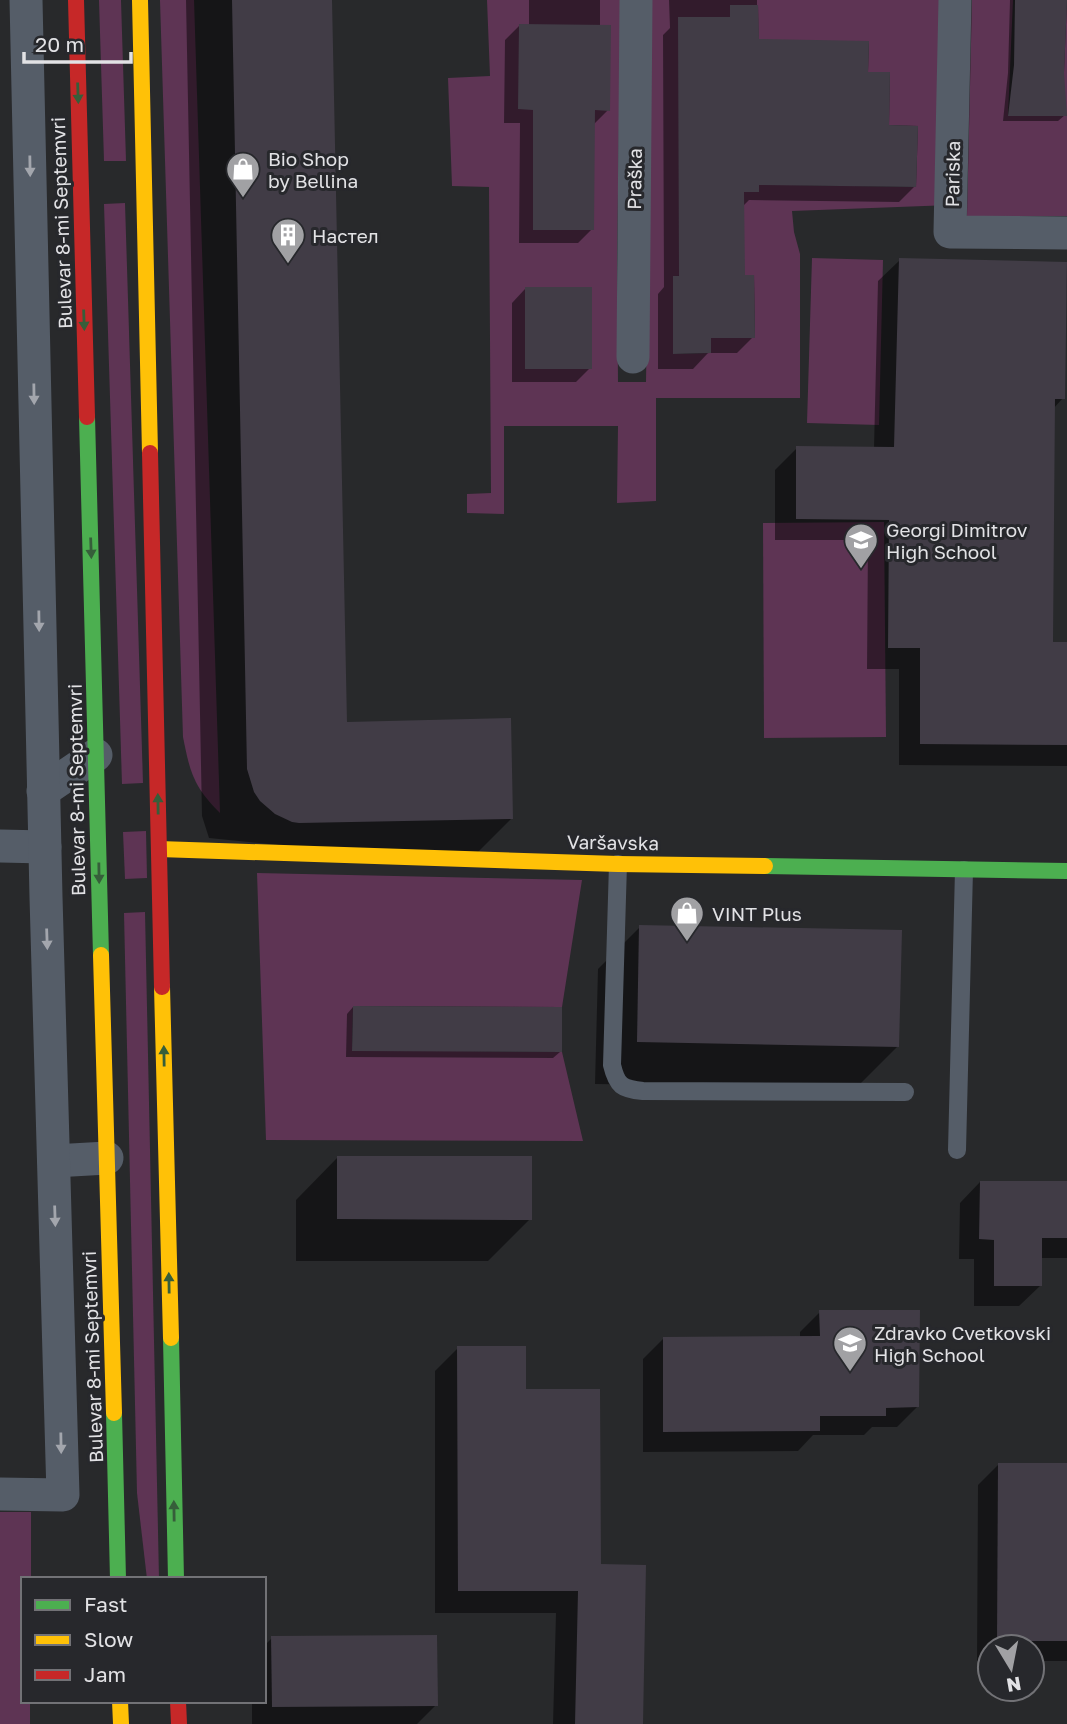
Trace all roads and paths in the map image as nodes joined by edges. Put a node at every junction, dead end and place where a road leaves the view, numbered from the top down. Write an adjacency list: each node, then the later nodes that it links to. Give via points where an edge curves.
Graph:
1 (26, 0): 9 (street, one-way to 9)
2 (76, 0): 8 (street, Bulevar 8-mi Septemvri, one-way to 8)
3 (140, 0): 12 (street, one-way to 3)
4 (636, 0): 7 (street, Praška)
5 (955, 0): 6 (street, Pariska, via 950,232)
6 (1067, 233)
7 (633, 357)
8 (96, 755): 9 (street); 18 (street, Bulevar 8-mi Septemvri, one-way to 18)
9 (43, 792): 11 (street)
10 (0, 846): 11 (street)
11 (45, 846): 19 (street, one-way to 19)
12 (159, 849): 13 (street, Varšavska); 22 (street, one-way to 12)
13 (618, 864): 14 (street, Varšavska); 16 (lane, via 612,1065 620,1086 643,1091)
14 (964, 870): 15 (street, Varšavska); 17 (lane)
15 (1067, 872)
16 (905, 1092)
17 (957, 1150)
18 (107, 1158): 19 (street); 21 (street, Bulevar 8-mi Septemvri)
19 (54, 1161): 20 (street, one-way to 20, via 62,1494)
20 (0, 1494)
21 (118, 1577)
22 (176, 1577)
23 (120, 1703): 25 (street)
24 (178, 1703): 26 (street)
25 (120, 1723)
26 (179, 1724)

